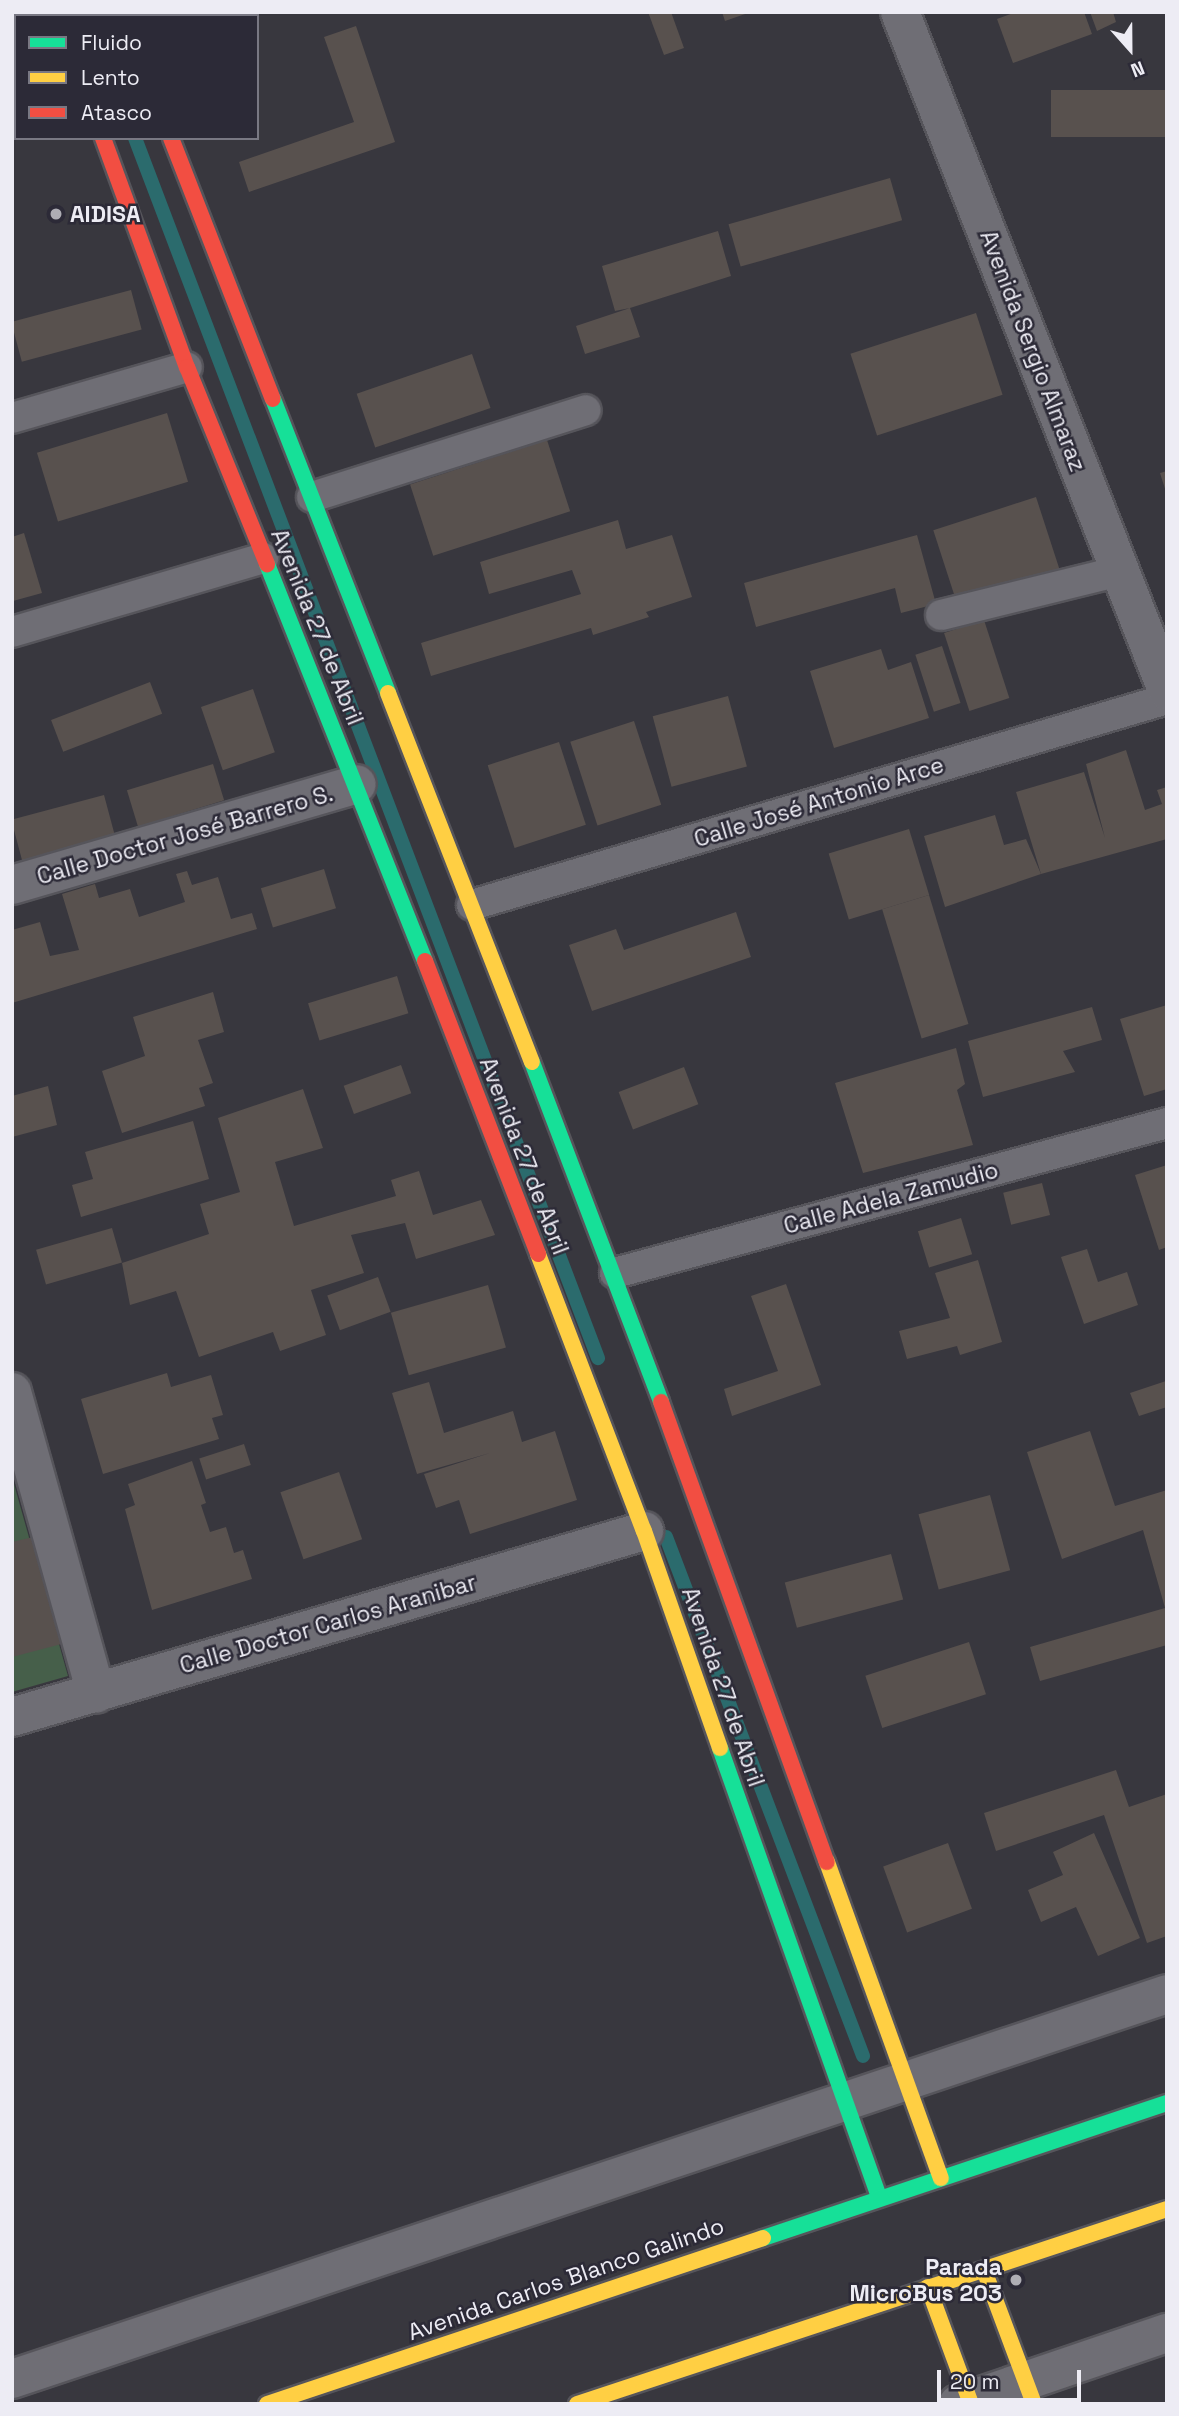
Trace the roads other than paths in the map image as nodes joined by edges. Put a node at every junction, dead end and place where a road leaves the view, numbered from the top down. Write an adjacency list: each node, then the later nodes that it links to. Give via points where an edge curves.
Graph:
1 (900, 12): 9 (street, Avenida Sergio Almaraz)
2 (104, 140): 4 (main road, Avenida 27 de Abril)
3 (172, 140): 7 (main road, Avenida 27 de Abril)
4 (187, 367): 6 (lane); 8 (main road, Avenida 27 de Abril)
5 (586, 410): 7 (lane)
6 (12, 418)
7 (312, 497): 16 (main road, Avenida 27 de Abril)
8 (263, 558): 11 (lane); 14 (main road, Avenida 27 de Abril)
9 (1119, 571): 10 (lane); 12 (street, Avenida Sergio Almaraz)
10 (941, 615)
11 (12, 632)
12 (1167, 690)
13 (1167, 699): 16 (lane, Calle José Antonio Arce)
14 (357, 784): 15 (street, Calle Doctor José Barrero S.); 20 (main road, Avenida 27 de Abril)
15 (12, 885)
16 (472, 905): 18 (main road, Avenida 27 de Abril)
17 (1167, 1123): 18 (lane, Calle Adela Zamudio)
18 (615, 1273): 24 (main road, Avenida 27 de Abril)
19 (12, 1392): 21 (street)
20 (644, 1531): 21 (street, Calle Doctor Carlos Aranibar); 25 (main road, Avenida 27 de Abril)
21 (96, 1693): 22 (street, Calle Doctor Carlos Aranibar)
22 (12, 1717)
23 (1167, 1994): 24 (street)
24 (908, 2081): 25 (street); 27 (main road, Avenida 27 de Abril)
25 (846, 2101): 28 (main road, Avenida 27 de Abril); 33 (street)
26 (1167, 2103): 27 (main road)
27 (941, 2178): 28 (main road, Avenida Carlos Blanco Galindo)
28 (879, 2198): 36 (main road, Avenida Carlos Blanco Galindo)
29 (1167, 2209): 30 (main road)
30 (984, 2270): 31 (main road); 34 (main road)
31 (928, 2287): 35 (main road); 37 (main road)
32 (1167, 2333): 34 (street)
33 (12, 2379)
34 (1030, 2392): 35 (street)
35 (966, 2403)
36 (267, 2404)
37 (577, 2404)

